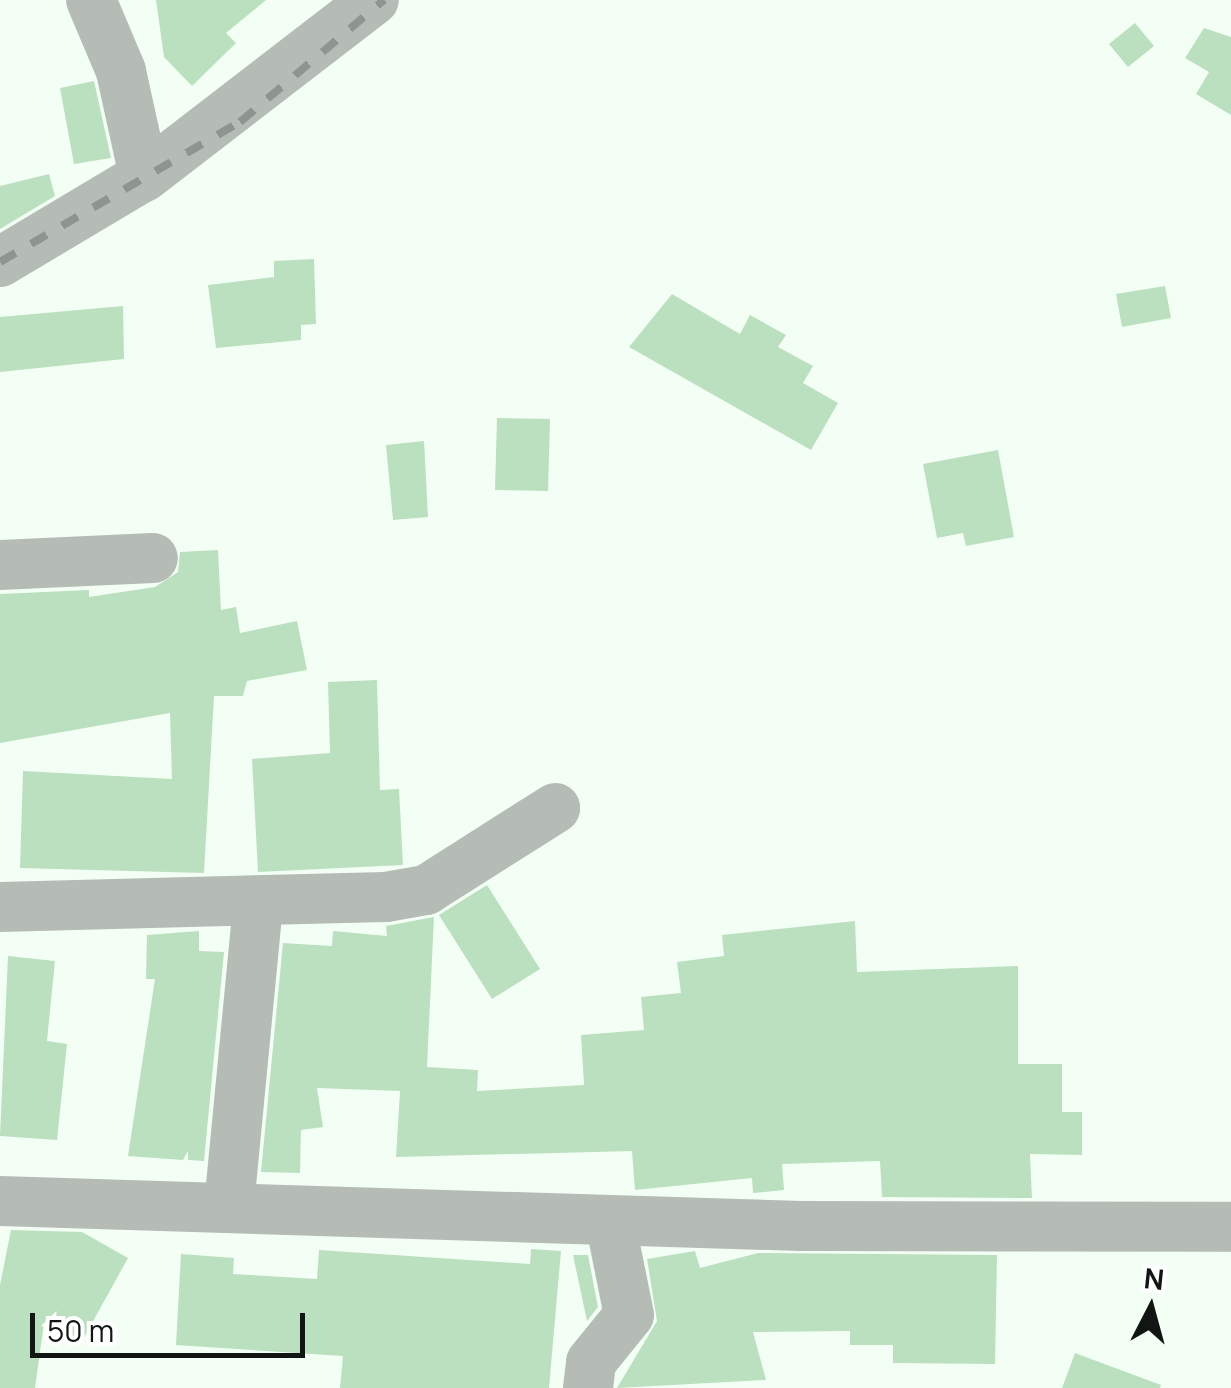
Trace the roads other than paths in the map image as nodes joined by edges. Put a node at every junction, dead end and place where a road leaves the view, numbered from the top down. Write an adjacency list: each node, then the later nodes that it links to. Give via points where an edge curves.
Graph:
1 (91, 0): 3 (street, via 121,72)
2 (348, 9): 3 (street)
3 (144, 177): 4 (street)
4 (0, 262)
5 (153, 558): 6 (street)
6 (0, 566)
7 (555, 808): 8 (street, via 426,890)
8 (258, 902): 9 (street); 11 (street)
9 (0, 908)
10 (0, 1200): 11 (street)
11 (230, 1206): 12 (street)
12 (610, 1221): 13 (street); 14 (street, via 629,1316 619,1338 598,1350)
13 (1231, 1227)
14 (588, 1388)

